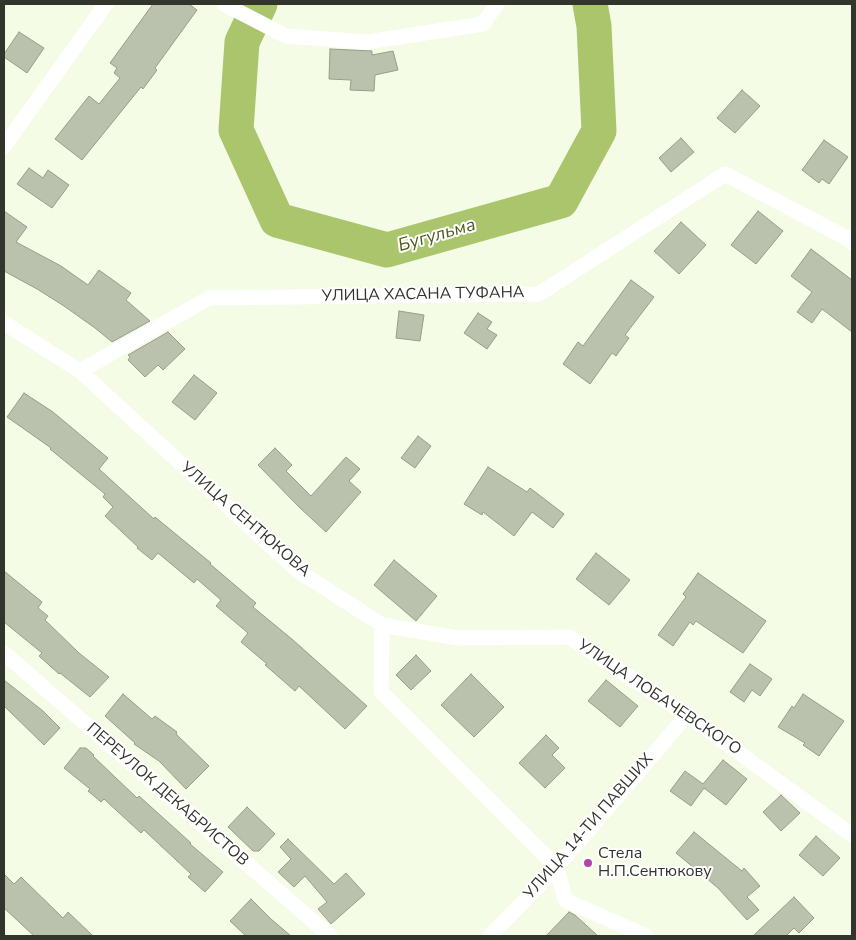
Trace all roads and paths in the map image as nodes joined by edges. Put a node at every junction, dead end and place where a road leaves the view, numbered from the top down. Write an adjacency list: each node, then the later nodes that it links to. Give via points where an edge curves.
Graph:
1 (106, 4): 4 (street)
2 (497, 4): 3 (street, via 483,24 367,42 286,36)
3 (226, 5)
4 (4, 146)
5 (850, 236): 7 (street, УЛИЦА ХАСАНА ТУФАНА, via 726,174 539,294 209,298)
6 (4, 323): 7 (street, УЛИЦА СЕНТЮКОВА)
7 (80, 371): 8 (street, УЛИЦА СЕНТЮКОВА, via 297,570)
8 (382, 625): 10 (street, УЛИЦА ЛОБАЧЕВСКОГО, via 458,638 569,637); 12 (street, via 381,692)
9 (4, 653): 13 (street, ПЕРЕУЛОК ДЕКАБРИСТОВ)
10 (687, 715): 11 (street, УЛИЦА ЛОБАЧЕВСКОГО); 12 (street, УЛИЦА 14-ТИ ПАВШИХ)
11 (852, 835)
12 (557, 867): 14 (street, УЛИЦА 14-ТИ ПАВШИХ); 15 (street, via 565,900)
13 (330, 936)
14 (490, 936)
15 (646, 936)

